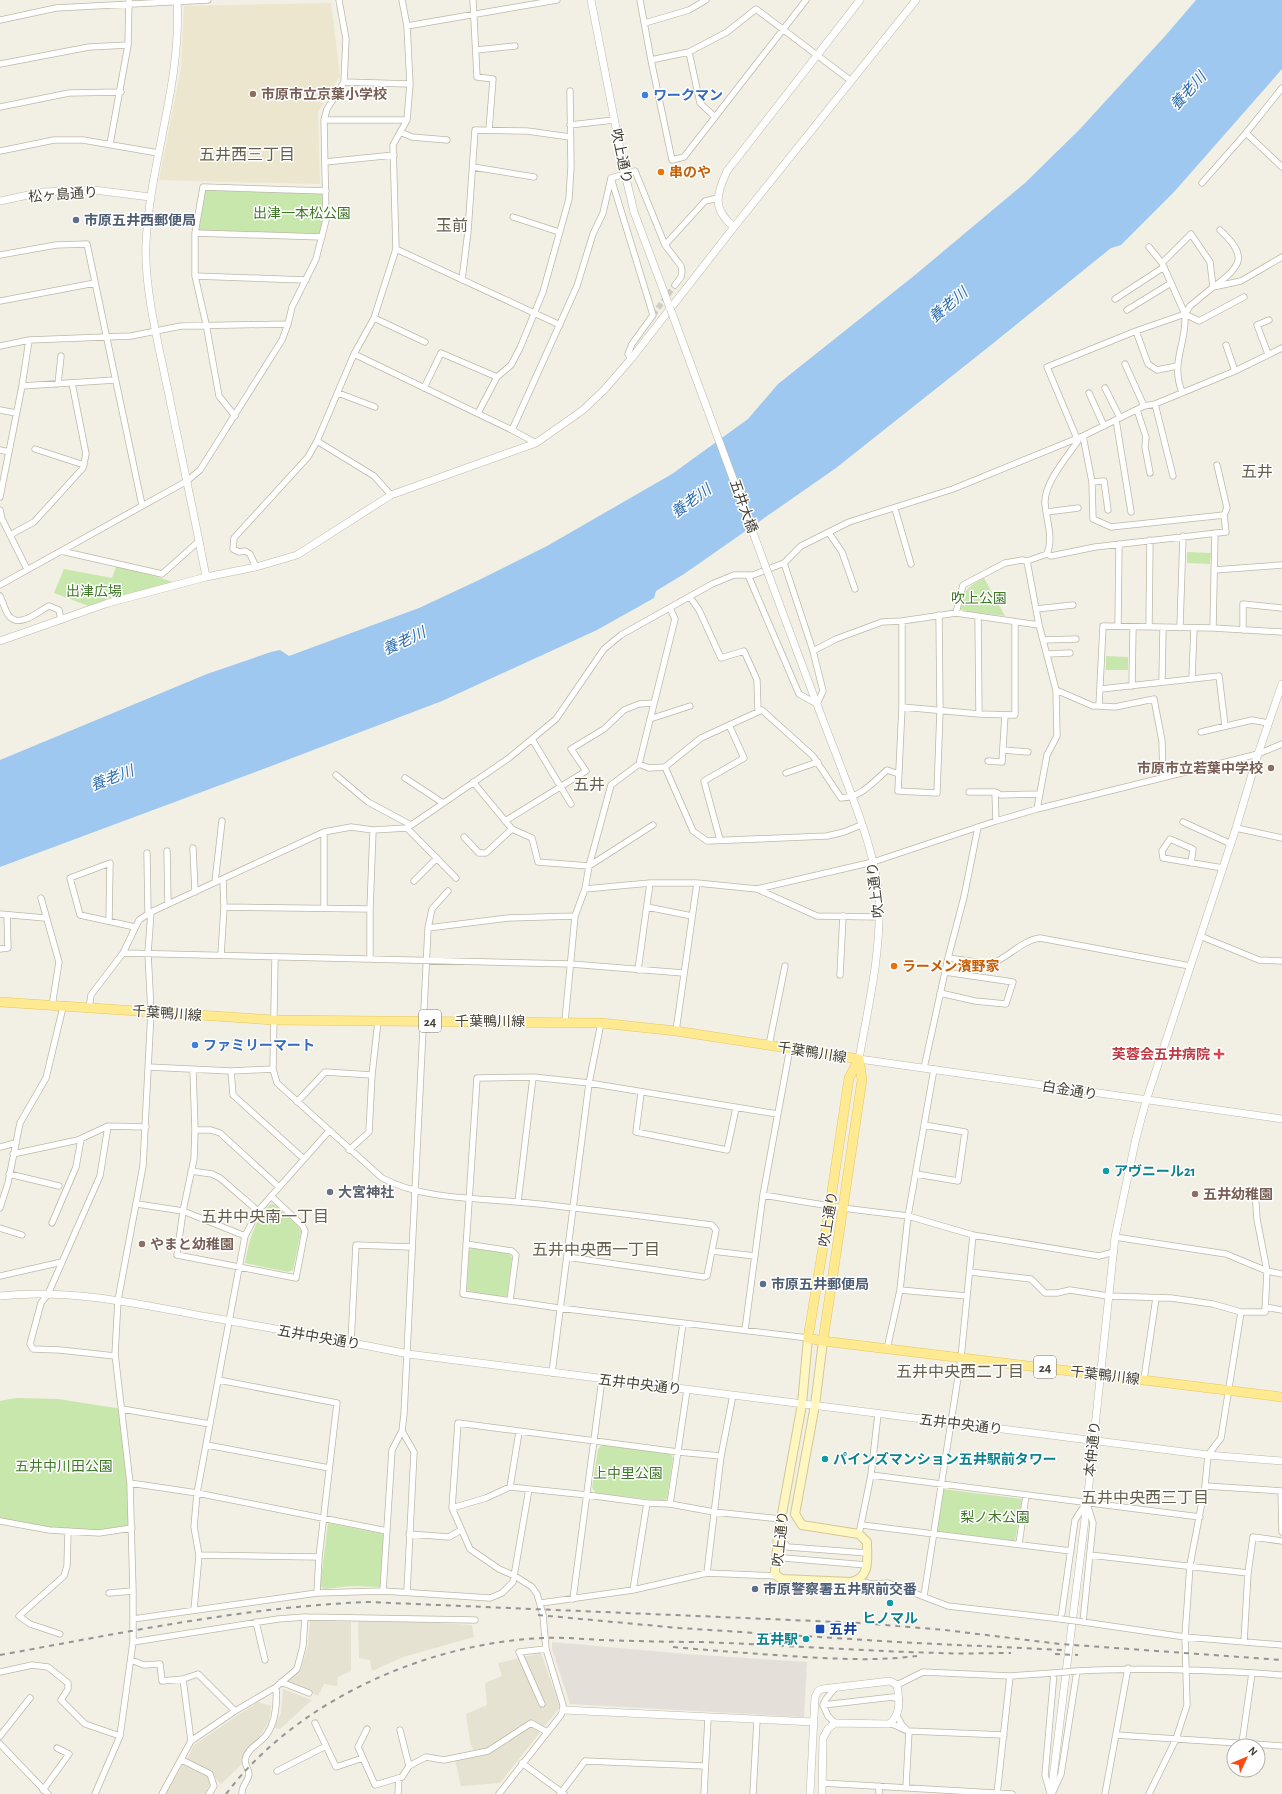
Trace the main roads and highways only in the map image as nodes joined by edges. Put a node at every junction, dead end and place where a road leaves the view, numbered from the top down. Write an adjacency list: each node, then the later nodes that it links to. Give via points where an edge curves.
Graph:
1 (0, 1002): 2 (main road, 千葉鴨川線 / 24, via 274,1020 601,1023 676,1031)
2 (859, 1059): 3 (main road, 吹上通り, via 849,1078); 4 (main road, 吹上通り, via 862,1080)
3 (808, 1338): 4 (main road, 千葉鴨川線 / 24); 4 (main road, 吹上通り, via 802,1404 778,1536 775,1568 777,1576 782,1579 851,1582 864,1575 867,1542 860,1534 802,1525 795,1514 815,1405)
4 (823, 1341): 5 (main road, 千葉鴨川線 / 24)
5 (1282, 1397)

